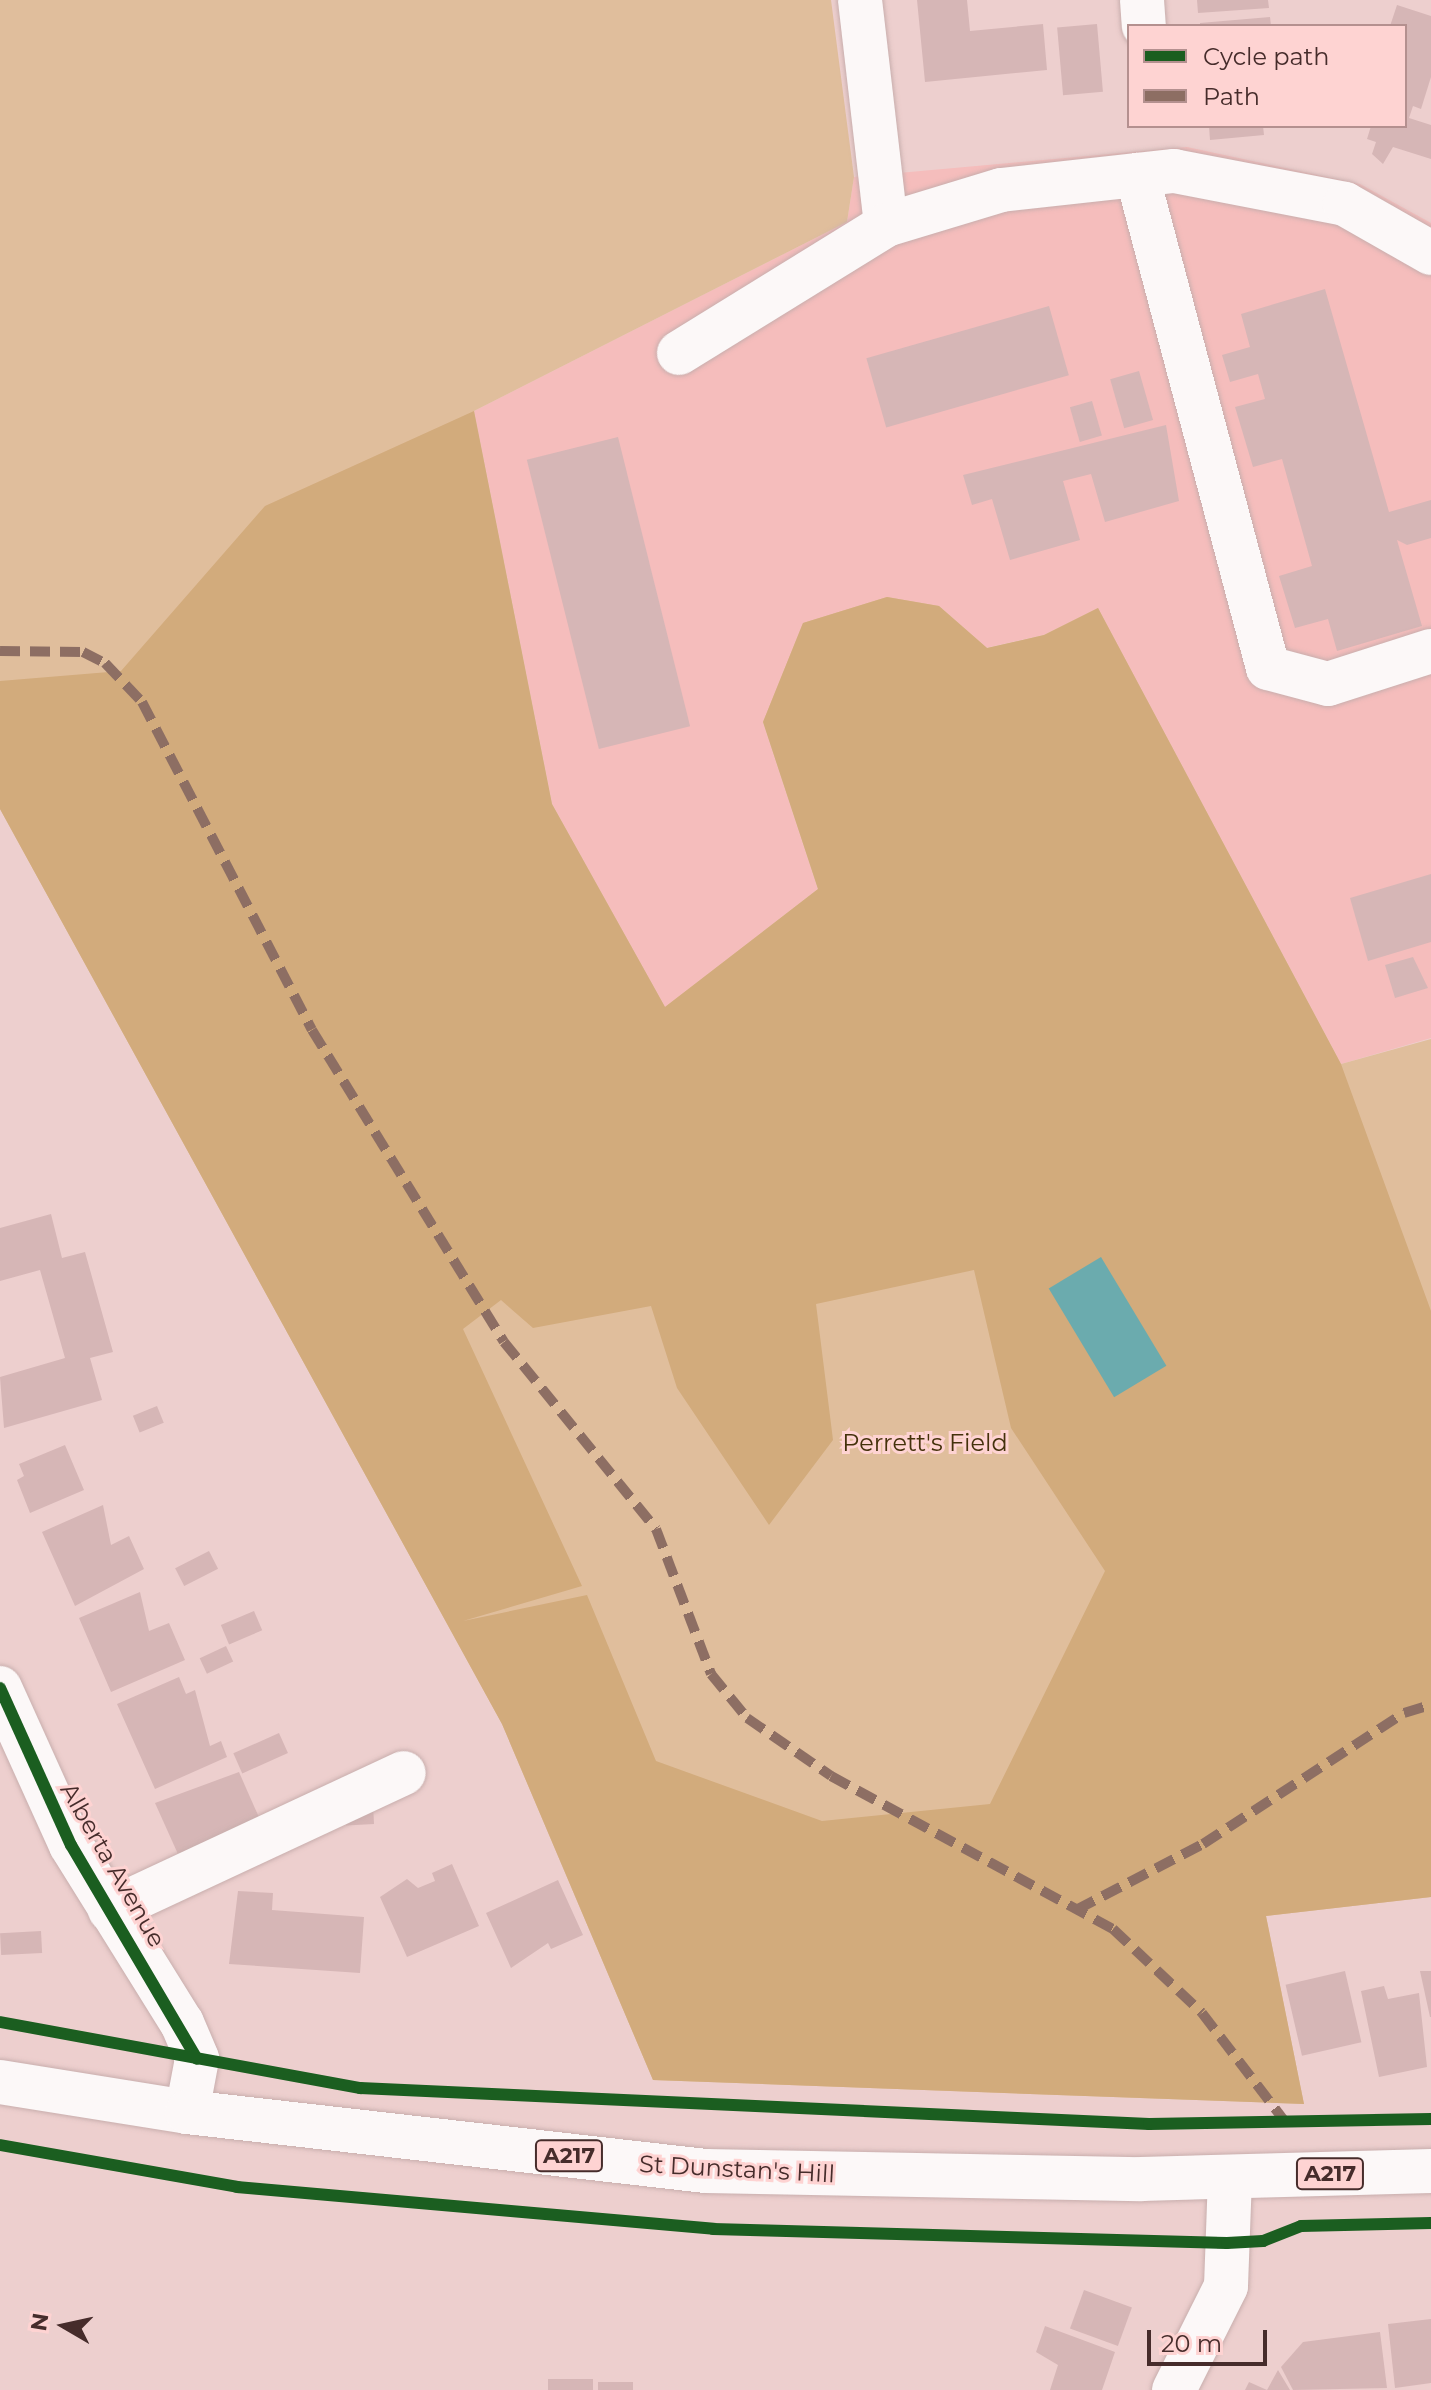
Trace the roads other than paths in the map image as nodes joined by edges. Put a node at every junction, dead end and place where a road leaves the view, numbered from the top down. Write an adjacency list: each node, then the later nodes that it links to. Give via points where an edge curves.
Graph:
1 (860, 0): 5 (main road)
2 (1142, 0): 3 (main road)
3 (1144, 24)
4 (1137, 175): 5 (main road, via 1001,190); 6 (main road, via 1174,171 1345,204); 8 (main road, via 1268,668 1328,684)
5 (886, 225): 7 (main road)
6 (1431, 253)
7 (679, 353)
8 (1431, 651)
9 (0, 1688): 11 (main road, Alberta Avenue, via 71,1845)
10 (404, 1773): 11 (main road)
11 (110, 1910): 13 (main road, Alberta Avenue, via 197,2059)
12 (0, 2082): 13 (main road, St Dunstan's Hill / A217)
13 (187, 2112): 15 (main road, St Dunstan's Hill / A217, via 706,2171)
14 (1431, 2171): 15 (main road, St Dunstan's Hill / A217)
15 (1230, 2177): 16 (main road, via 1226,2286)
16 (1174, 2390)

